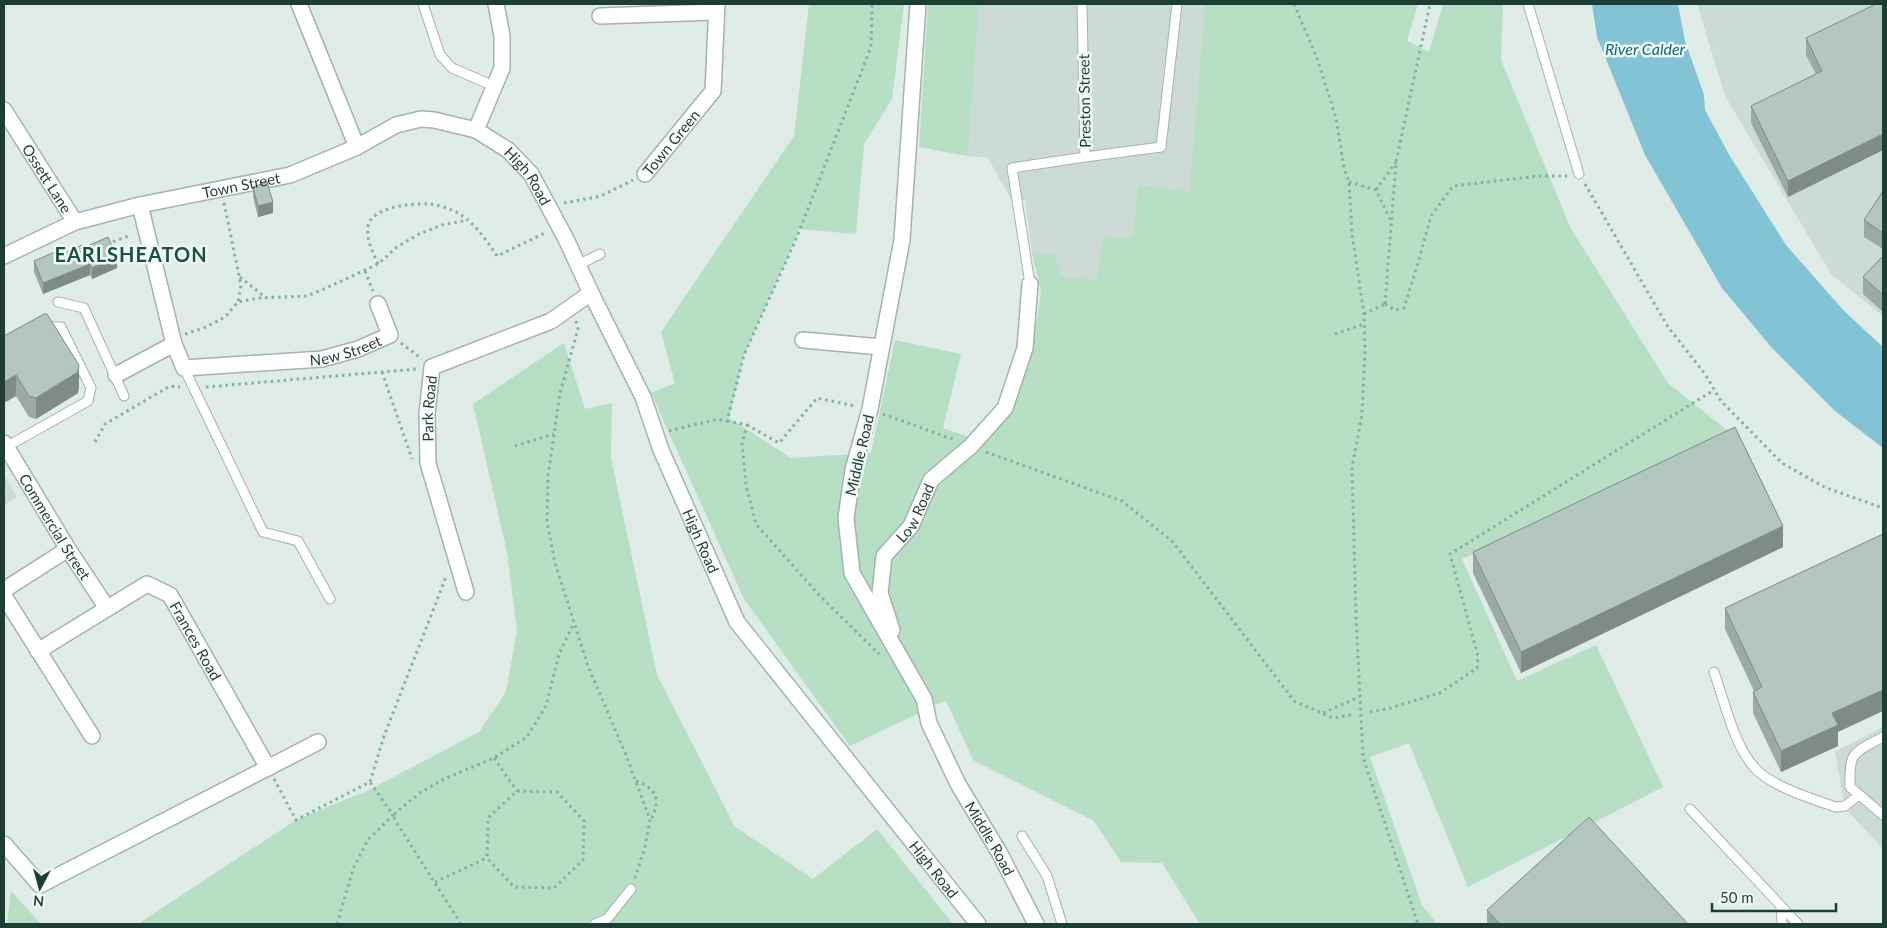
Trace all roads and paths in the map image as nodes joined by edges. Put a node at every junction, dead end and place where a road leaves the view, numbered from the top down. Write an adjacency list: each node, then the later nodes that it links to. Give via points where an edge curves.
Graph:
1 (299, 4): 16 (street)
2 (423, 4): 13 (lane, via 440,55 452,68)
3 (496, 4): 13 (street, via 502,36 502,68)
4 (872, 4): 61 (path, via 871,47 797,236 744,354)
5 (918, 4): 53 (street, Middle Road, via 902,240)
6 (1082, 4): 17 (lane, Preston Street)
7 (1177, 4): 17 (lane, via 1161,148)
8 (1294, 4): 21 (path, via 1317,58 1336,118)
9 (1430, 4): 18 (path)
10 (1528, 4): 20 (lane)
11 (717, 8): 12 (street, Town Green); 19 (street, Town Green, via 713,92)
12 (600, 16)
13 (496, 87): 15 (street)
14 (4, 110): 27 (street, Ossett Lane)
15 (476, 130): 16 (street, Town Street, via 421,119 396,125); 25 (street, High Road, via 508,150 531,174)
16 (357, 147): 22 (street, Town Street, via 290,175)
17 (1085, 157): 38 (lane, Preston Street, via 1012,168)
18 (1396, 162): 23 (path); 28 (path)
19 (645, 174): 25 (path, Town Green, via 602,196)
20 (1579, 174): 44 (path, via 1453,186 1431,216 1404,308 1395,310); 59 (path, via 1668,326)
21 (1349, 182): 23 (path); 46 (path, via 1352,234)
22 (222, 190): 24 (street, Town Street); 37 (path)
23 (1376, 190): 28 (path)
24 (140, 205): 27 (street, Town Street); 52 (street)
25 (548, 206): 29 (street, High Road)
26 (468, 220): 29 (path, via 478,228 497,256); 34 (path, via 419,234); 34 (path, via 430,204 409,204 376,213 368,226 369,244)
27 (75, 222): 33 (street, Town Street)
28 (1391, 222): 44 (path)
29 (560, 226): 35 (street, High Road)
30 (125, 238): 31 (path)
31 (102, 245)
32 (600, 254): 35 (lane)
33 (4, 256)
34 (378, 264): 36 (path)
35 (578, 265): 39 (street, High Road)
36 (365, 270): 40 (path, via 307,296); 43 (path)
37 (239, 277): 40 (path); 42 (path)
38 (1030, 284): 66 (street, Low Road, via 1026,348 1005,408)
39 (591, 293): 45 (street, Park Road); 67 (street, High Road, via 643,397)
40 (267, 298): 42 (path)
41 (58, 302): 57 (lane, via 84,308)
42 (238, 302): 52 (path, via 225,317 182,335)
43 (378, 304): 50 (street, New Street)
44 (1385, 304): 46 (path)
45 (574, 305): 54 (street, Park Road, via 551,321); 62 (path, via 578,329 560,392)
46 (1364, 314): 47 (path)
47 (1364, 324): 49 (path); 81 (path, via 1366,350 1362,414 1352,468)
48 (38, 330): 64 (lane, via 47,326 61,327 91,388 88,401)
49 (1335, 334)
50 (390, 335): 54 (path); 55 (street, New Street, via 358,350 322,359)
51 (803, 340): 53 (street)
52 (174, 344): 55 (street); 57 (street)
53 (880, 347): 82 (street, Middle Road, via 846,518 852,573)
54 (432, 367): 56 (path); 73 (street, Park Road, via 427,414 428,463)
55 (184, 368): 58 (lane)
56 (382, 372): 58 (path); 68 (path)
57 (116, 375): 60 (lane)
58 (194, 389): 63 (path, via 170,386 105,424); 75 (lane, via 263,532 298,540)
59 (1714, 390): 69 (path, via 1720,401 1782,463 1824,487); 83 (path, via 1450,554 1478,656 1477,668 1440,693)
60 (124, 396)
61 (727, 421): 67 (path, via 718,419 664,432); 79 (path, via 747,425 742,443 746,485 756,524 819,595)
62 (554, 434): 65 (path); 77 (path, via 548,476 547,522 555,563)
63 (95, 442)
64 (5, 445): 70 (street, Commercial Street)
65 (516, 446)
66 (971, 446): 82 (street, Low Road, via 931,480 911,526 884,556 880,593 892,631 922,682); 84 (path, via 1122,501 1173,542 1294,701)
67 (661, 450): 108 (street, High Road, via 737,622)
68 (414, 465)
69 (1883, 508)
70 (68, 549): 72 (street); 76 (street, Commercial Street)
71 (449, 568): 92 (path, via 384,736)
72 (4, 590)
73 (466, 592)
74 (4, 596): 78 (street)
75 (330, 600)
76 (107, 608): 78 (street, Frances Road); 90 (street, Frances Road, via 147,584 170,595)
77 (574, 622): 89 (path, via 559,654 546,706 528,736); 91 (path, via 588,666)
78 (38, 651): 86 (street)
79 (882, 657)
80 (1714, 672): 94 (lane, via 1739,741 1753,767 1766,777 1836,808 1845,806)
81 (1359, 697): 84 (path); 111 (path, via 1364,757)
82 (924, 699): 109 (street, Middle Road, via 930,723 958,784 999,852)
83 (1370, 712)
84 (1323, 713): 85 (path, via 1333,718)
85 (1351, 715)
86 (92, 736)
87 (1883, 737): 94 (lane, via 1855,752 1849,761 1850,787)
88 (318, 742): 90 (street)
89 (494, 758): 93 (path); 96 (path, via 444,779)
90 (268, 768): 92 (path, via 296,820); 100 (street, via 40,885)
91 (636, 781): 98 (path); 98 (path, via 655,794 657,806)
92 (370, 782): 96 (path)
93 (517, 791): 101 (path, via 488,818); 101 (path, via 557,792 571,806 584,821 583,860 554,888 514,887)
94 (1859, 795): 97 (lane)
95 (1690, 809): 104 (lane)
96 (393, 814): 102 (path); 105 (path, via 367,841 353,869)
97 (1883, 814)
98 (650, 820): 103 (path)
99 (1022, 836): 110 (lane, via 1047,876)
100 (4, 844)
101 (487, 858): 102 (path)
102 (435, 882): 106 (path)
103 (631, 889): 107 (lane, via 607,919)
104 (1781, 906): 112 (lane); 113 (lane)
105 (337, 924)
106 (461, 924)
107 (595, 924)
108 (978, 924)
109 (1036, 924)
110 (1062, 924)
111 (1418, 924)
112 (1782, 924)
113 (1798, 924)

